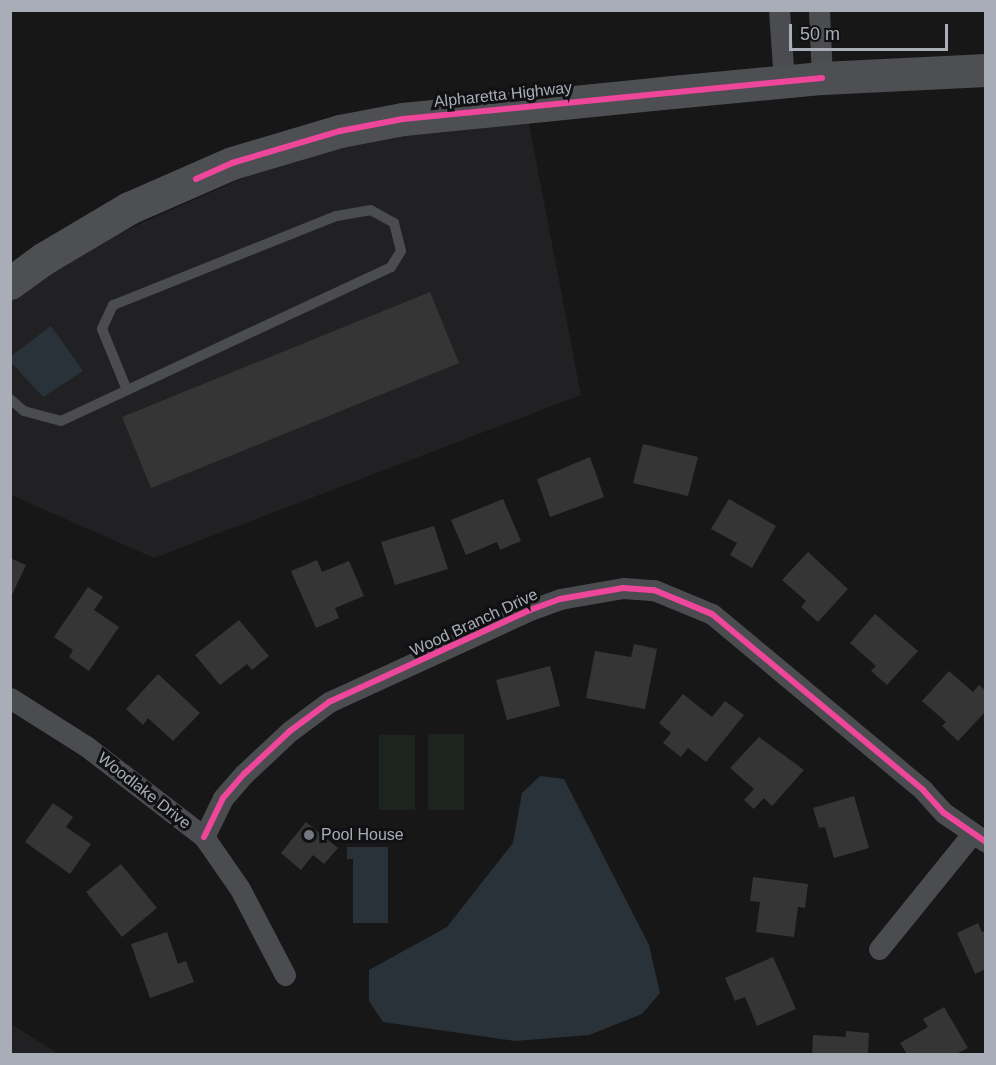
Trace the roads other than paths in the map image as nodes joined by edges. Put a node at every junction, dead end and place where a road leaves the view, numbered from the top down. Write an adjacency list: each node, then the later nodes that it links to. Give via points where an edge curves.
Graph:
1 (779, 10): 5 (street)
2 (819, 10): 4 (street)
3 (986, 70): 4 (main road, Alpharetta Highway)
4 (822, 78): 5 (main road, Alpharetta Highway)
5 (784, 82): 6 (main road, Alpharetta Highway, via 403,119 340,131 232,163 129,208)
6 (10, 283)
7 (127, 390): 7 (lane, via 391,267 401,250 394,223 371,210 336,216 113,305 102,329); 8 (lane, via 61,421 24,411)
8 (10, 399)
9 (10, 698): 10 (street, Woodlake Drive, via 86,746)
10 (204, 837): 11 (street, Wood Branch Drive, via 223,798 244,774 290,731 329,702 530,610 591,592 623,588 654,590 712,614); 13 (street, Woodlake Drive, via 240,889)
11 (979, 838): 12 (street)
12 (879, 949)
13 (285, 975)

